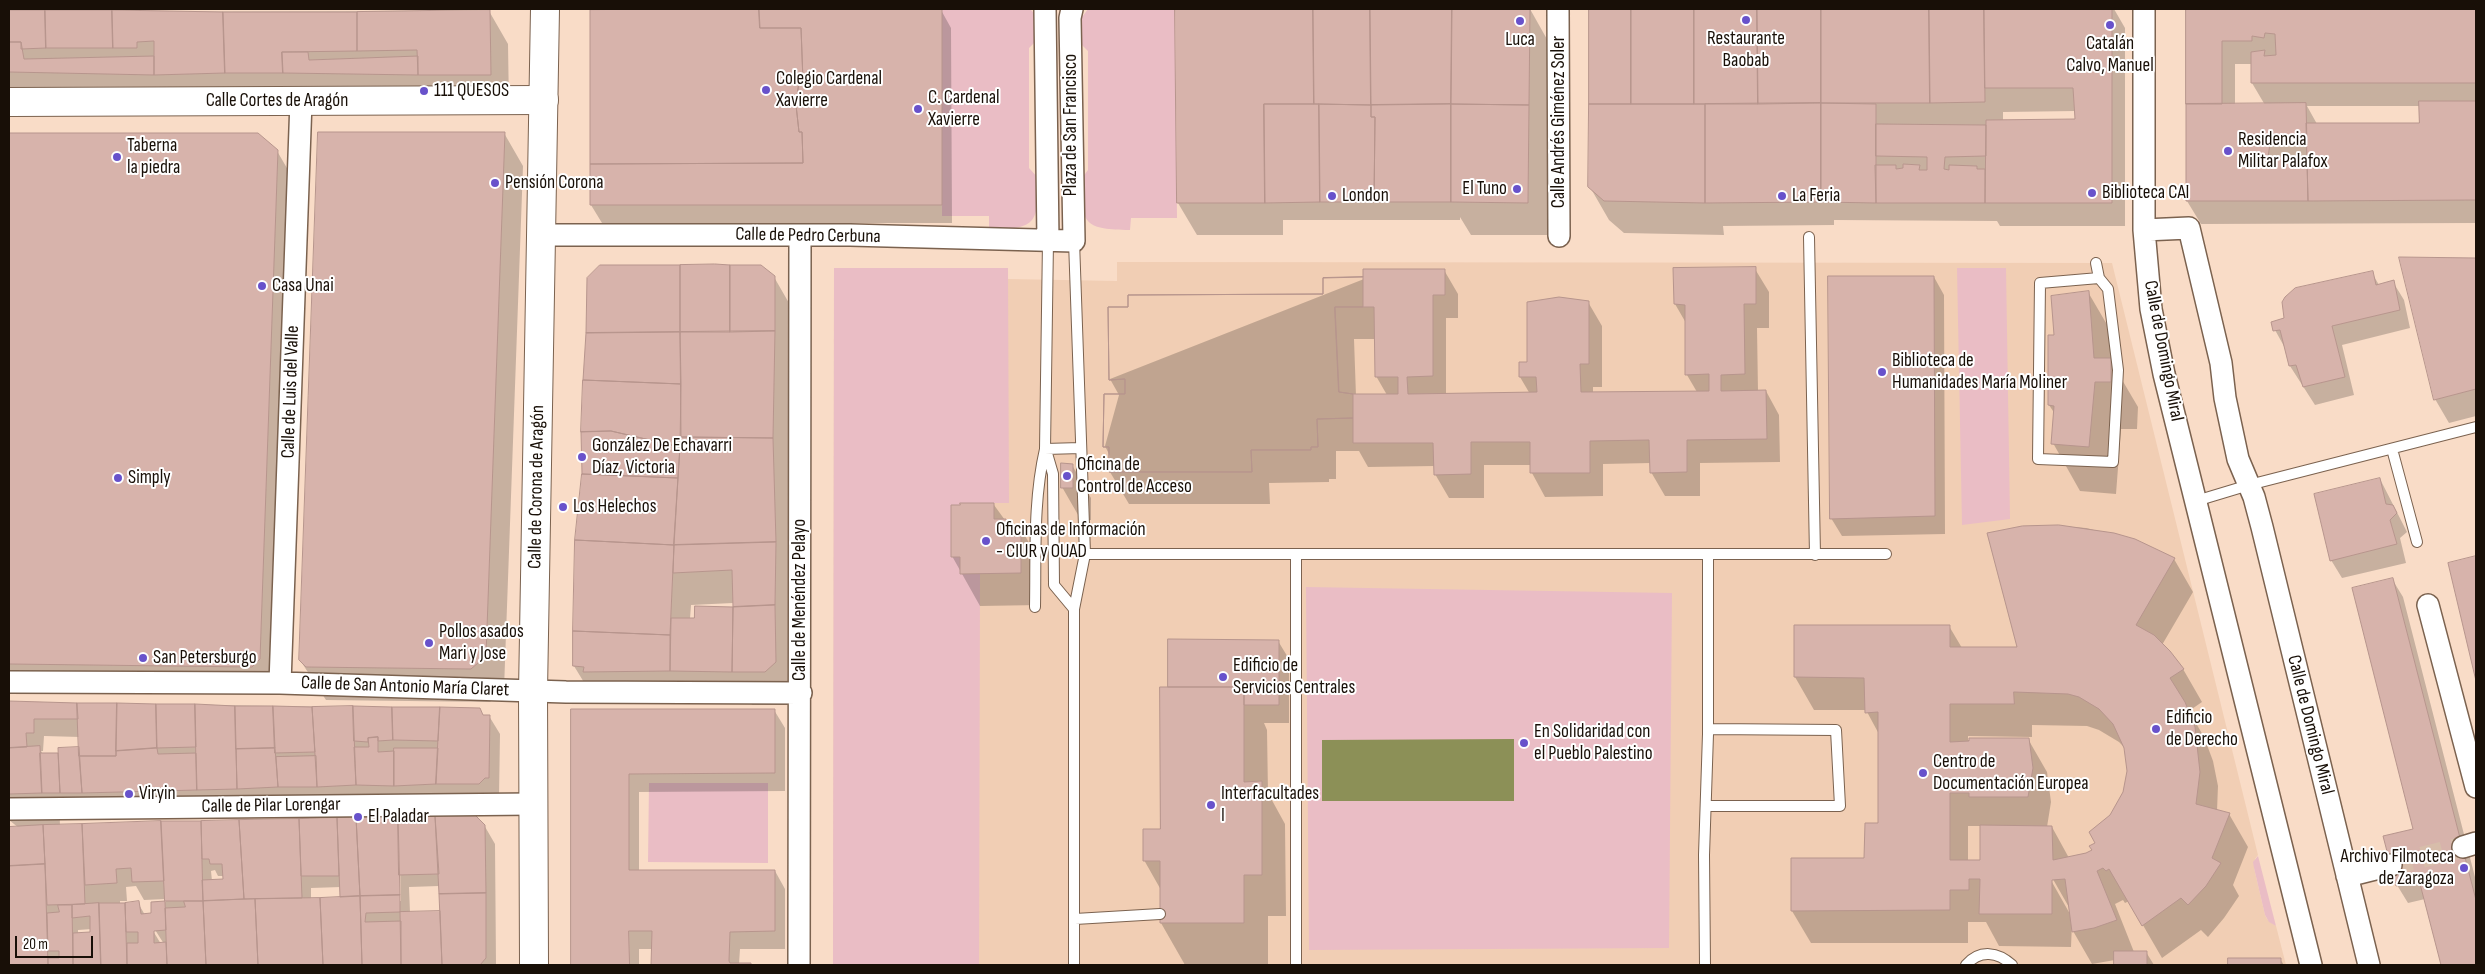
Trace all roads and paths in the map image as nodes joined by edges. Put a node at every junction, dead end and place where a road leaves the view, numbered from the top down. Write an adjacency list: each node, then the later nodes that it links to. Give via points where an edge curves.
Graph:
1 (545, 9): 6 (main road, Calle de Corona de Aragón)
2 (1045, 9): 14 (street, Plaza de San Francisco)
3 (1072, 9): 15 (street, Plaza de San Francisco)
4 (1558, 9): 12 (street, Calle Andrés Giménez Soler)
5 (2144, 9): 9 (street, Calle de Domingo Miral)
6 (544, 100): 7 (main road, Calle Cortes de Aragón); 10 (main road, Calle de Corona de Aragón)
7 (301, 101): 8 (main road, Calle Cortes de Aragón); 34 (street, Calle de Luis del Valle)
8 (9, 102)
9 (2144, 230): 22 (street, Calle de Domingo Miral, via 2189,228 2221,363 2238,459); 23 (street, Calle de Domingo Miral, via 2151,309)
10 (542, 235): 11 (street, Calle de Pedro Cerbuna); 35 (main road, Calle de Corona de Aragón)
11 (800, 235): 14 (street, Calle de Pedro Cerbuna); 36 (street, Calle de Menéndez Pelayo)
12 (1559, 236)
13 (1809, 237): 26 (lane)
14 (1048, 241): 15 (street, Calle de Pedro Cerbuna); 20 (lane)
15 (1074, 242): 19 (lane)
16 (2096, 263): 17 (lane)
17 (2099, 278): 17 (lane, via 2108,289 2118,370 2113,462 2038,459 2040,283)
18 (2476, 427): 21 (lane)
19 (1081, 448): 20 (lane); 25 (lane)
20 (1045, 449): 31 (lane, via 1037,500); 32 (lane, via 1053,474 1054,585)
21 (2392, 449): 22 (lane); 24 (lane)
22 (2249, 485): 23 (lane); 43 (street, Calle de Domingo Miral)
23 (2196, 501): 53 (street, Calle de Domingo Miral)
24 (2417, 542)
25 (1085, 554): 28 (lane); 32 (lane)
26 (1815, 554): 27 (lane); 29 (lane)
27 (1886, 554)
28 (1296, 555): 29 (lane); 49 (lane)
29 (1708, 555): 37 (lane)
30 (2428, 604): 38 (street)
31 (1035, 607)
32 (1074, 610): 45 (lane)
33 (9, 682): 34 (street, Calle de San Antonio María Claret)
34 (280, 683): 35 (street, Calle de San Antonio María Claret)
35 (532, 691): 36 (street, Calle de San Antonio María Claret); 39 (main road, Calle de Corona de Aragón)
36 (801, 694): 47 (street, Calle de Menéndez Pelayo)
37 (1708, 729): 40 (lane); 40 (lane, via 1836,730 1840,806)
38 (2476, 787)
39 (534, 804): 41 (street, Calle de Pilar Lorengar); 46 (main road, Calle de Corona de Aragón)
40 (1706, 806): 50 (lane)
41 (9, 809)
42 (2391, 865): 43 (street)
43 (2347, 876): 54 (street, Calle de Domingo Miral)
44 (1160, 914): 45 (lane)
45 (1075, 919): 48 (lane)
46 (534, 965)
47 (799, 965)
48 (1074, 965)
49 (1296, 965)
50 (1705, 965)
51 (1966, 965): 52 (lane, via 1972,959 1996,954)
52 (2012, 965)
53 (2311, 965)
54 (2369, 965)

